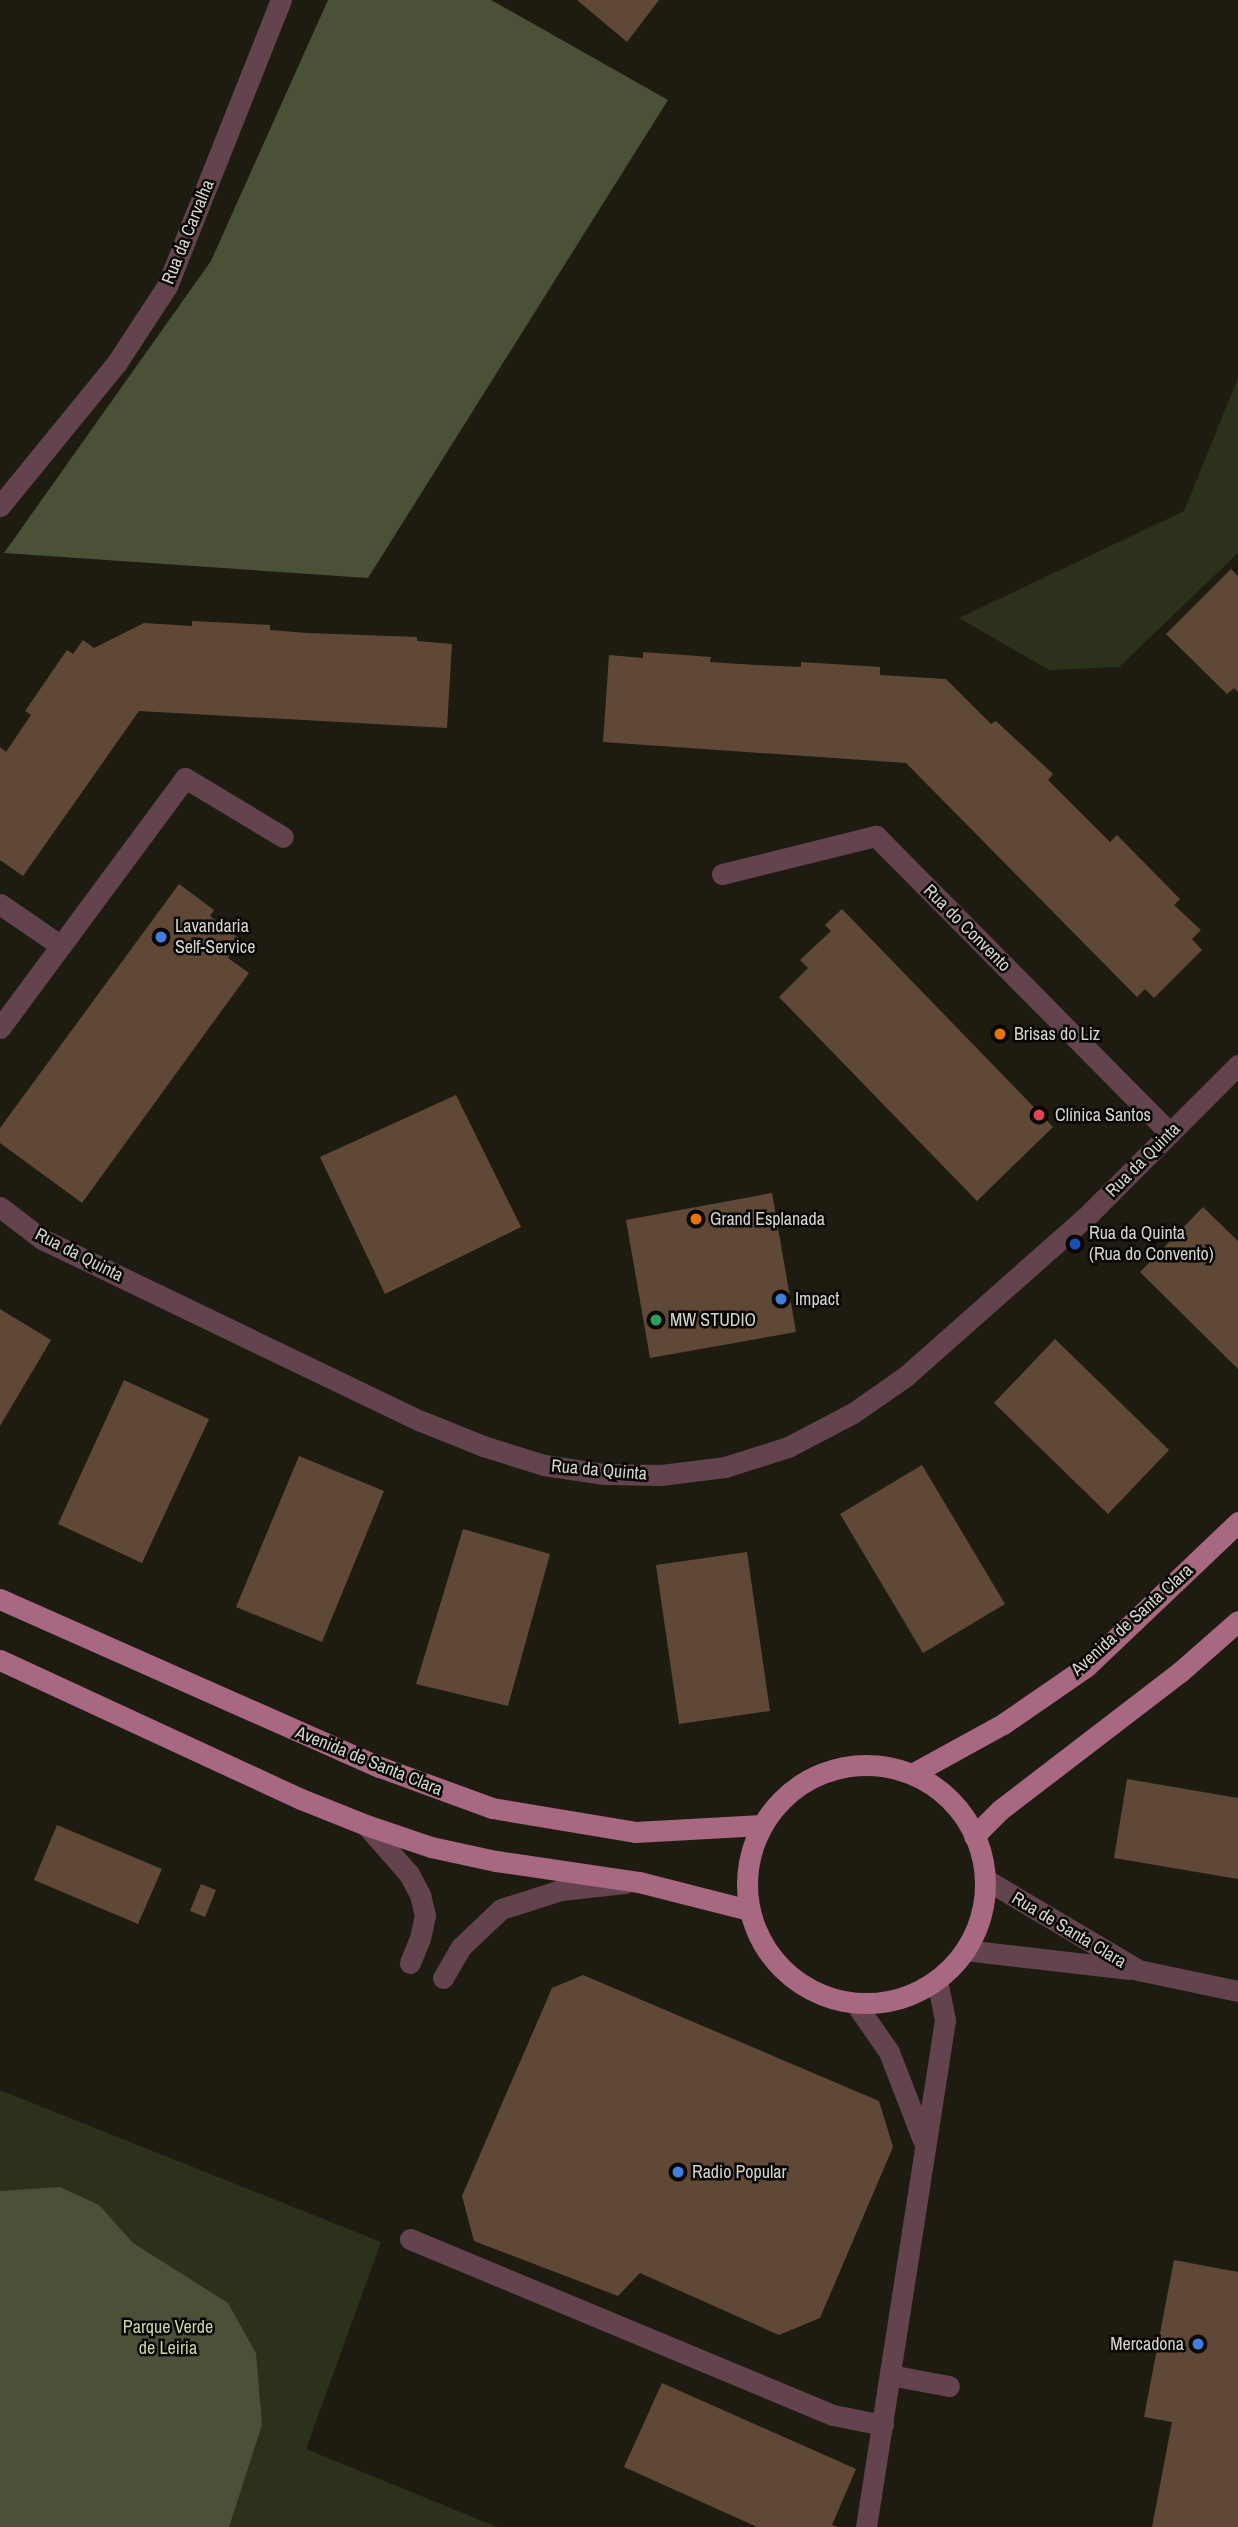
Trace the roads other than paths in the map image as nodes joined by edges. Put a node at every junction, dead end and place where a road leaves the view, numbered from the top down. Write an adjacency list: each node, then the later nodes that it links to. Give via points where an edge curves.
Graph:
1 (281, 0): 2 (street, Rua da Carvalha, via 167,286 116,364)
2 (0, 506)
3 (283, 837): 6 (street, via 185,778)
4 (722, 874): 9 (street, Rua do Convento, via 876,836)
5 (0, 904): 6 (street)
6 (61, 946): 7 (street)
7 (0, 1028)
8 (1238, 1065): 9 (street, Rua da Quinta)
9 (1170, 1133): 10 (street, Rua da Quinta, via 1089,1214 906,1376 853,1413 788,1447 725,1467 661,1475 604,1474 544,1465 421,1421 41,1239)
10 (0, 1207)
11 (1238, 1522): 15 (main road, Avenida de Santa Clara, via 1087,1665 1003,1724)
12 (0, 1599): 17 (main road, Avenida de Santa Clara, via 380,1767 492,1808 635,1832)
13 (1238, 1621): 18 (main road, via 1181,1672 1018,1795)
14 (0, 1660): 16 (main road)
15 (912, 1774): 17 (main road, via 878,1765 844,1767 811,1778 783,1798); 18 (main road, via 938,1789 959,1810)
16 (366, 1825): 20 (main road, via 431,1847 496,1861); 23 (street, via 409,1874 420,1895 425,1915)
17 (762, 1825): 21 (main road, via 746,1881)
18 (974, 1836): 19 (main road)
19 (985, 1880): 22 (main road, via 980,1916); 24 (street, Rua de Santa Clara)
20 (639, 1882): 21 (main road); 25 (street, via 561,1890 502,1909 461,1947)
21 (749, 1910): 28 (main road, via 763,1945 787,1974 818,1994)
22 (965, 1950): 24 (street); 26 (main road)
23 (410, 1963)
24 (1138, 1970): 27 (street, Rua de Santa Clara)
25 (443, 1978)
26 (937, 1980): 28 (main road, via 883,2002); 29 (street, via 945,2020)
27 (1238, 1992)
28 (855, 2003): 29 (street, via 888,2052)
29 (924, 2142): 31 (street)
30 (410, 2239): 33 (street, via 833,2415)
31 (890, 2375): 32 (street); 33 (street)
32 (949, 2386)
33 (883, 2425): 34 (street)
34 (866, 2527)

